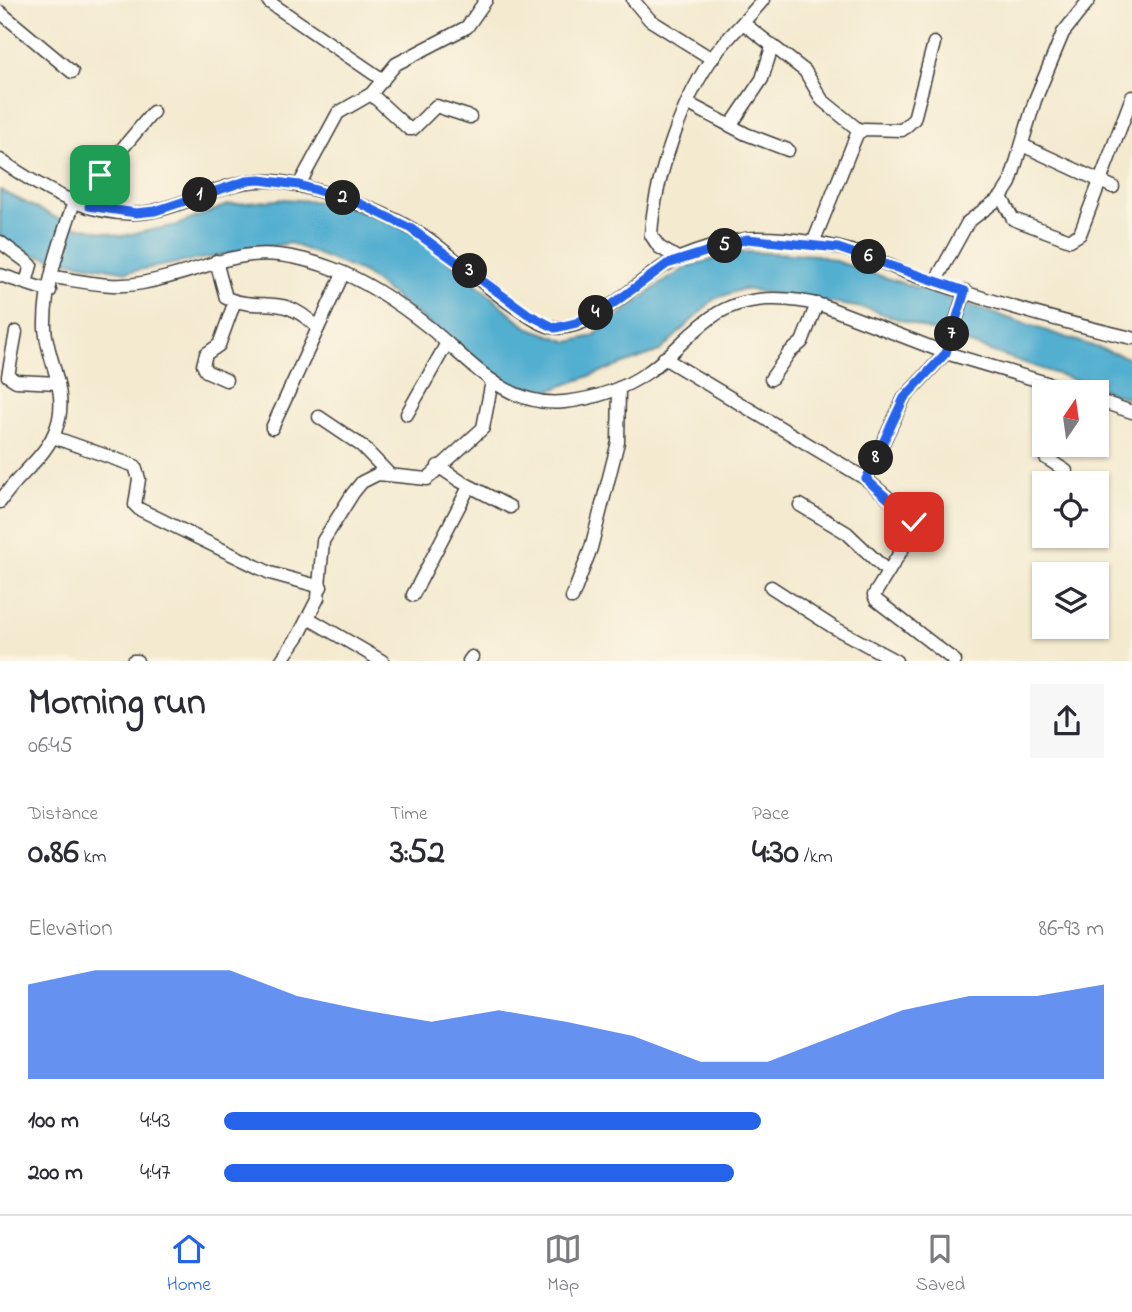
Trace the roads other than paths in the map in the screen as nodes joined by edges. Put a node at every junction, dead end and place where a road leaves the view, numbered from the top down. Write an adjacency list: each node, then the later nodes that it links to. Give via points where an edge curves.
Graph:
1 (486, 0): 12 (street, via 467,27 396,64)
2 (633, 0): 10 (street, via 650,20)
3 (763, 0): 7 (street)
4 (1089, 0): 20 (street, via 1067,24 1035,100)
5 (269, 2): 12 (street)
6 (0, 12): 11 (street)
7 (743, 23): 9 (street); 10 (street)
8 (934, 43): 19 (street, via 910,125 894,131)
9 (772, 47): 18 (street, via 762,79); 19 (street, via 804,71 822,100)
10 (712, 60): 15 (street)
11 (72, 72)
12 (383, 80): 13 (street)
13 (371, 94): 17 (street, via 409,129 436,106); 24 (street, via 338,113)
14 (1132, 97): 23 (street)
15 (689, 104): 18 (street); 31 (street, via 670,147 652,219 653,241)
16 (153, 112): 27 (street, via 100,175)
17 (470, 117)
18 (731, 125): 21 (street)
19 (860, 131): 30 (street, via 843,162)
20 (1022, 145): 23 (street); 26 (street)
21 (788, 150)
22 (0, 160): 28 (street)
23 (1099, 181): 25 (street); 26 (street, via 1080,234 1070,240 1013,219)
24 (299, 185): 27 (street, via 246,181 136,213); 31 (street, via 359,203 410,228 528,314 555,328 610,306)
25 (1113, 187)
26 (1001, 197): 36 (street, via 968,222)
27 (89, 206): 28 (street)
28 (73, 207): 33 (street)
29 (0, 242): 37 (street, via 31,265)
30 (813, 243): 31 (street, via 747,239); 36 (street, via 863,255)
31 (678, 259)
32 (216, 261): 33 (street, via 127,286); 34 (street, via 271,253 305,259); 40 (street, via 223,294)
33 (53, 273): 38 (street)
34 (343, 274): 42 (street); 45 (street, via 367,284)
35 (0, 275): 37 (street)
36 (935, 282): 39 (street)
37 (26, 283): 38 (street)
38 (50, 290): 52 (street, via 45,333)
39 (964, 294): 44 (street); 46 (street)
40 (236, 301): 42 (street, via 284,305 302,312); 49 (street, via 219,345 206,354 203,365)
41 (817, 304): 46 (street); 47 (street, via 769,299 740,304 713,316); 48 (street, via 802,342)
42 (318, 328): 58 (street)
43 (16, 332): 52 (street, via 8,376 16,381)
44 (1132, 338)
45 (447, 343): 51 (street); 56 (street)
46 (946, 351): 50 (street); 64 (street, via 904,398)
47 (664, 358): 53 (street); 64 (street)
48 (771, 379)
49 (226, 380)
50 (1038, 380)
51 (492, 381): 53 (street, via 519,398 544,403); 61 (street, via 483,428)
52 (58, 383): 59 (street, via 60,419)
53 (619, 388): 73 (street, via 618,442 591,548)
54 (1110, 404): 55 (street)
55 (1132, 412)
56 (407, 414)
57 (320, 417): 63 (street, via 362,446)
58 (272, 428)
59 (54, 437): 66 (street); 70 (street, via 135,466 139,479 135,505 139,509 270,573)
60 (1046, 457): 62 (street)
61 (438, 466): 63 (street, via 422,481); 65 (street)
62 (1066, 471)
63 (388, 473): 70 (street, via 362,482 328,530 321,547)
64 (866, 479): 69 (street, via 914,522 914,530)
65 (469, 487): 68 (street); 72 (street)
66 (0, 502)
67 (800, 505): 69 (street, via 847,533)
68 (510, 507)
69 (887, 571): 78 (street, via 875,590 876,600)
70 (321, 587): 74 (street)
71 (771, 587): 77 (street)
72 (413, 595)
73 (572, 598)
74 (309, 618): 75 (street); 76 (street)
75 (281, 661)
76 (382, 661)
77 (897, 661)
78 (955, 661)

